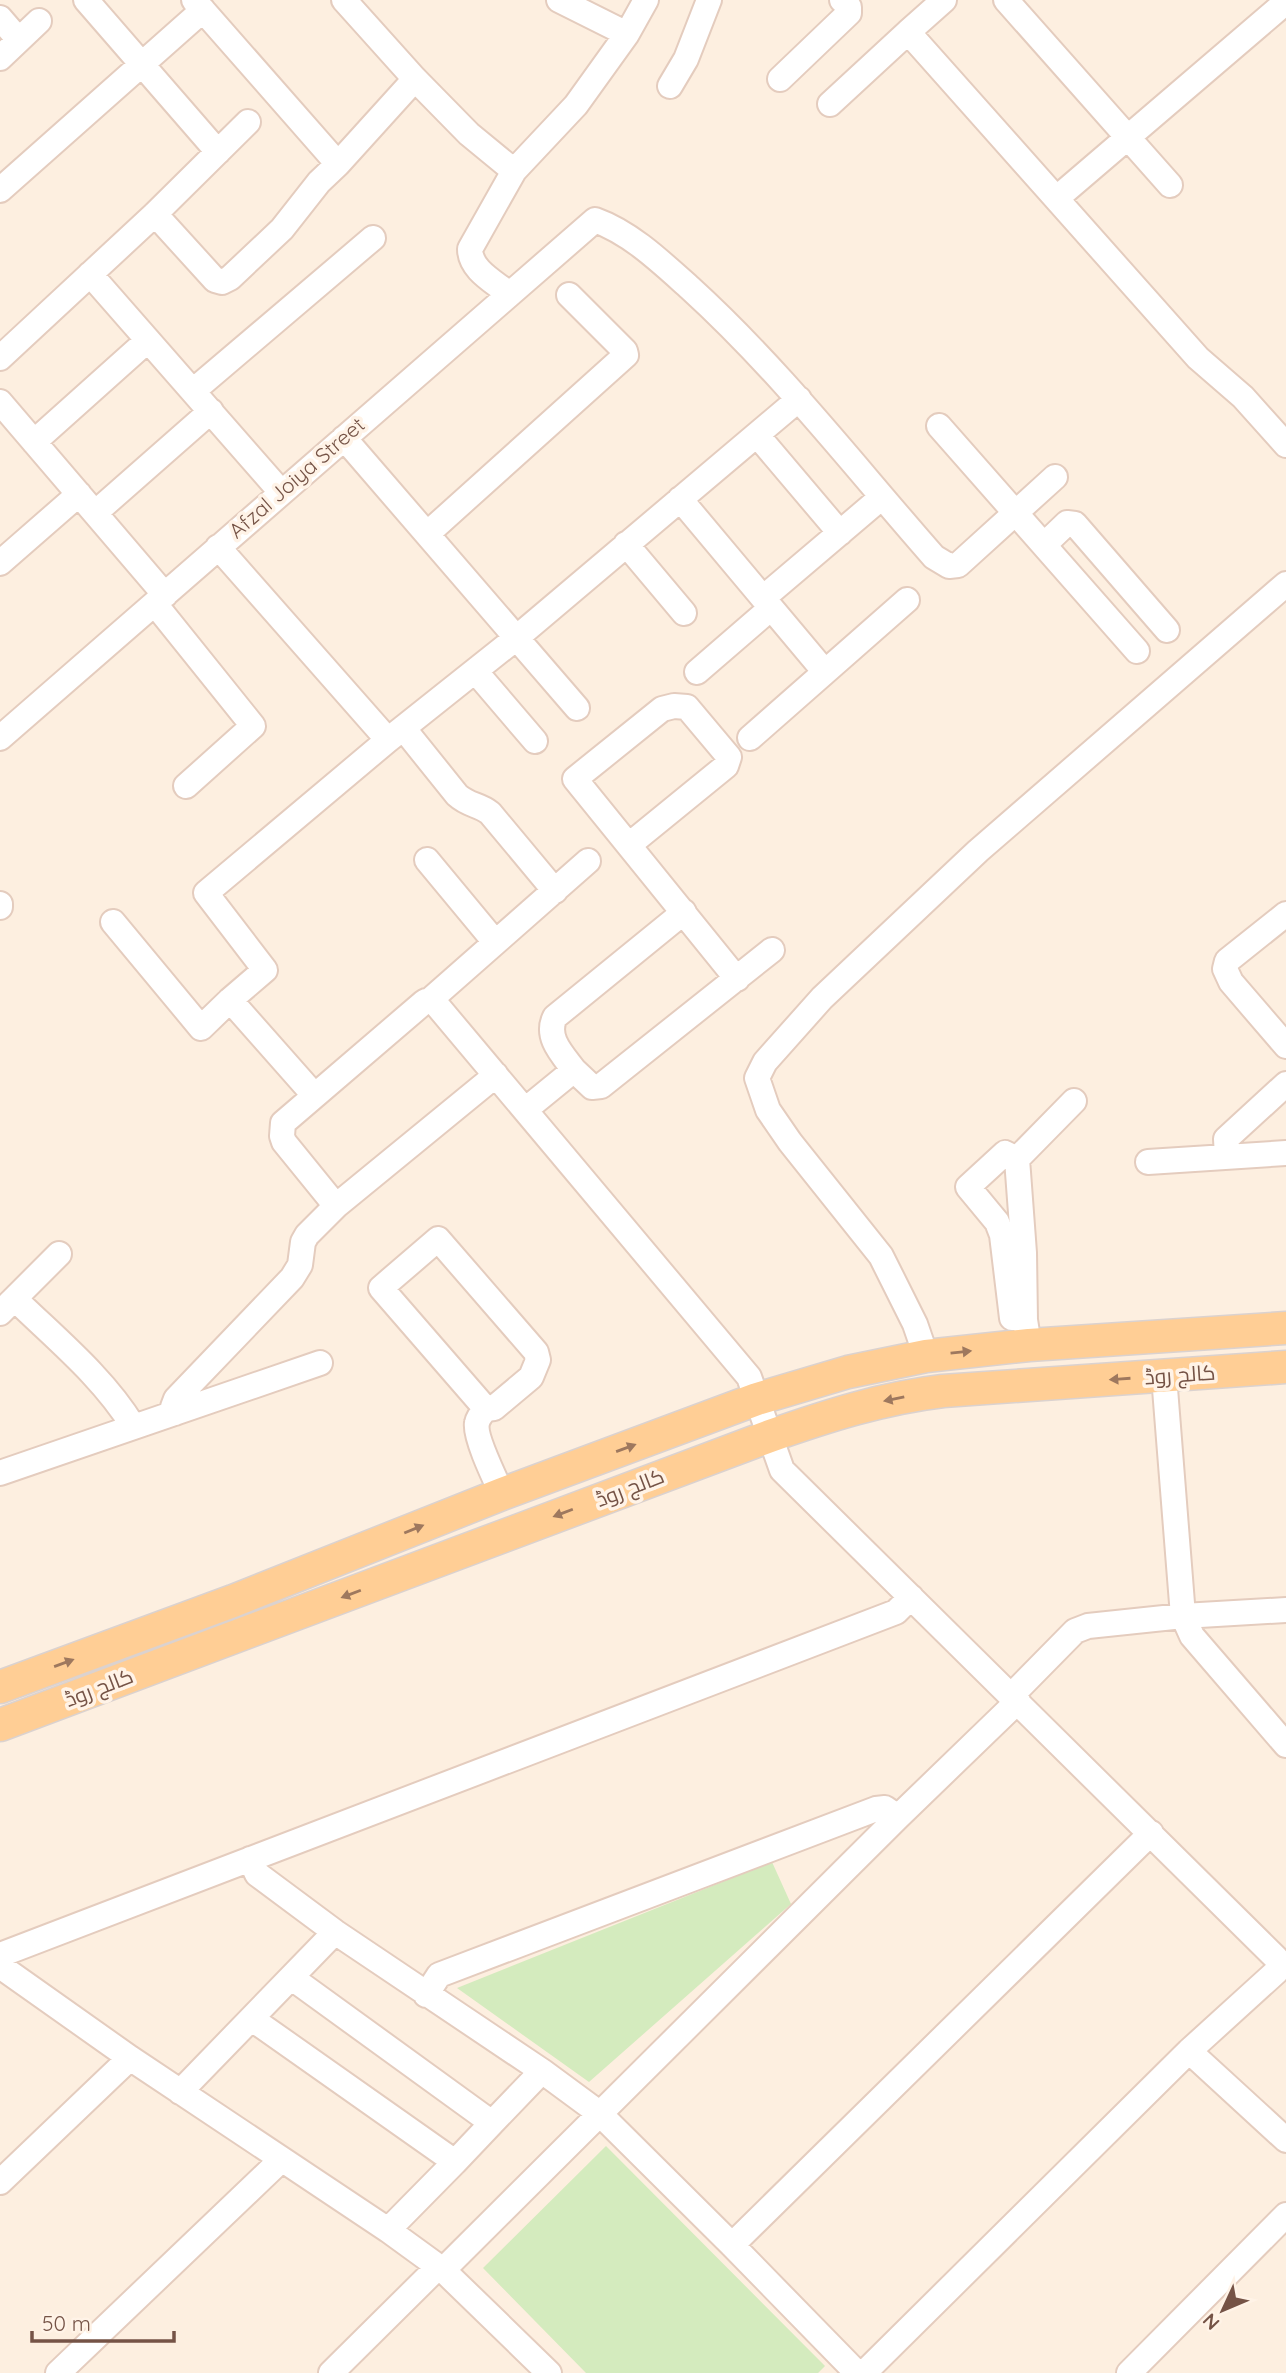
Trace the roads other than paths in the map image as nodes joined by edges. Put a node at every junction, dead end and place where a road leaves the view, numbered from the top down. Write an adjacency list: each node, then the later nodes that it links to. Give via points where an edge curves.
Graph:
1 (86, 0): 17 (street)
2 (344, 0): 18 (street)
3 (559, 0): 14 (street)
4 (646, 0): 14 (street)
5 (709, 0): 20 (street)
6 (842, 0): 19 (street, via 849,13)
7 (944, 0): 13 (street)
8 (1006, 0): 23 (street)
9 (1286, 2): 23 (street)
10 (199, 5): 17 (street); 25 (street)
11 (0, 18): 15 (street)
12 (40, 21): 15 (street)
13 (908, 32): 21 (street); 29 (street)
14 (627, 34): 26 (street, via 576,105)
15 (19, 40): 16 (street)
16 (0, 58)
17 (142, 64): 24 (street); 28 (street)
18 (415, 79): 25 (street); 26 (street, via 469,134)
19 (780, 79)
20 (670, 86)
21 (830, 104)
22 (248, 122): 24 (street)
23 (1128, 138): 27 (street); 29 (street)
24 (218, 152): 30 (street)
25 (338, 164): 30 (street, via 282,229 222,282)
26 (514, 171): 33 (street, via 470,250 474,265)
27 (1170, 185)
28 (0, 190)
29 (1057, 198): 45 (street, via 1198,358 1243,397)
30 (156, 214): 32 (street)
31 (373, 238): 37 (street)
32 (90, 274): 35 (street); 36 (street)
33 (509, 294): 38 (street, Afzal Joiya Street, via 595,220 622,232 667,268 733,327); 43 (street, Afzal Joiya Street)
34 (569, 295): 54 (street, via 626,355)
35 (148, 340): 37 (street); 44 (street)
36 (0, 358)
37 (193, 391): 40 (street)
38 (799, 399): 42 (street); 49 (street)
39 (0, 402): 44 (street)
40 (211, 411): 47 (street); 51 (street)
41 (939, 426): 52 (street)
42 (757, 435): 50 (street); 53 (street)
43 (344, 438): 47 (street, Afzal Joiya Street); 54 (street)
44 (34, 442): 48 (street)
45 (1286, 445)
46 (1055, 477): 52 (street)
47 (281, 492): 57 (street, Afzal Joiya Street)
48 (79, 494): 51 (street); 58 (street)
49 (882, 497): 52 (street, via 934,557 949,566 958,565); 53 (street)
50 (680, 499): 55 (street); 62 (street)
51 (95, 513): 60 (street)
52 (1016, 513): 56 (street)
53 (840, 533): 62 (street)
54 (427, 534): 65 (street)
55 (626, 544): 63 (street); 65 (street)
56 (1044, 545): 64 (street, via 1067,523 1075,524); 66 (street)
57 (218, 547): 60 (street, Afzal Joiya Street); 71 (street)
58 (0, 563)
59 (1286, 584): 105 (street, via 978,851 822,998 757,1077 768,1110 790,1142 881,1256)
60 (160, 600): 72 (street, Afzal Joiya Street); 75 (street, via 254,726)
61 (907, 600): 69 (street)
62 (767, 603): 68 (street); 69 (street)
63 (684, 613)
64 (1167, 630)
65 (515, 639): 67 (street); 70 (street)
66 (1136, 651)
67 (475, 672): 71 (street); 74 (street)
68 (697, 672)
69 (825, 672): 73 (street)
70 (577, 708)
71 (396, 734): 79 (street, via 466,804 490,813); 86 (street, via 206,893 265,970)
72 (0, 738)
73 (750, 738)
74 (535, 741)
75 (186, 786)
76 (629, 845): 76 (street, via 726,766 729,757 687,707 662,709 575,779); 80 (street)
77 (427, 860): 83 (street)
78 (588, 861): 79 (street)
79 (555, 891): 83 (street)
80 (684, 912): 85 (street); 89 (street, via 555,1017 550,1027 552,1039)
81 (1286, 914): 88 (street, via 1227,961 1225,969)
82 (113, 922): 86 (street, via 201,1028)
83 (495, 942): 87 (street)
84 (772, 950): 85 (street)
85 (737, 979): 89 (street, via 601,1086 592,1087)
86 (230, 1000): 92 (street)
87 (429, 1001): 90 (street, via 441,1008); 92 (street)
88 (1286, 1045)
89 (574, 1070): 94 (street)
90 (496, 1075): 94 (street); 99 (street)
91 (1286, 1084): 96 (street, via 1226,1139)
92 (314, 1095): 99 (street, via 282,1123 282,1136)
93 (1074, 1101): 97 (street)
94 (525, 1110): 110 (street, via 749,1377)
95 (1286, 1153): 96 (street)
96 (1227, 1156): 98 (street)
97 (1017, 1159): 104 (street, via 1024,1253); 104 (street, via 1005,1153 968,1187 998,1222)
98 (1148, 1162)
99 (336, 1206): 112 (street, via 307,1234 292,1278 176,1399)
100 (59, 1254): 101 (street)
101 (7, 1306): 113 (street, via 99,1380)
102 (1286, 1328): 103 (main road, کالج روڈ)
103 (1196, 1335): 104 (main road, کالج روڈ); 108 (main road)
104 (1022, 1346): 105 (main road, کالج روڈ, one-way to 104)
105 (926, 1356): 110 (main road, کالج روڈ, via 848,1372)
106 (320, 1363): 112 (street)
107 (1286, 1367): 108 (main road, کالج روڈ)
108 (1198, 1374): 109 (main road, کالج روڈ)
109 (1164, 1376): 114 (main road, کالج روڈ, one-way to 114, via 920,1394 848,1409); 119 (street)
110 (757, 1399): 114 (street); 116 (main road, کالج روڈ, one-way to 110)
111 (485, 1409): 111 (street, via 494,1408 531,1377 538,1360 536,1352 438,1239 381,1288); 116 (street, via 476,1430)
112 (175, 1413): 113 (street)
113 (133, 1426): 115 (street)
114 (770, 1436): 117 (street, via 782,1470); 122 (main road, کالج روڈ, one-way to 122)
115 (0, 1473)
116 (502, 1494): 120 (main road, کالج روڈ, one-way to 116)
117 (911, 1597): 121 (street); 126 (street, via 896,1612)
118 (1286, 1610): 119 (street)
119 (1183, 1616): 121 (street, via 1075,1631); 123 (street, via 1192,1636)
120 (0, 1687)
121 (1015, 1698): 124 (street); 125 (street)
122 (0, 1726)
123 (1286, 1745)
124 (898, 1817): 131 (street, via 885,1808 837,1824 439,1975); 137 (street)
125 (1152, 1833): 133 (street, via 1280,1964); 145 (street)
126 (250, 1859): 127 (street, via 257,1874); 128 (street)
127 (335, 1932): 130 (street); 131 (street)
128 (0, 1955)
129 (0, 1966): 134 (street)
130 (292, 1978): 132 (street); 138 (street)
131 (426, 1995): 135 (street)
132 (252, 2020): 136 (street); 141 (street)
133 (1189, 2051): 139 (street); 151 (street)
134 (130, 2058): 136 (street); 142 (street)
135 (542, 2071): 137 (street); 138 (street)
136 (180, 2092): 140 (street)
137 (599, 2113): 145 (street); 146 (street)
138 (492, 2123): 141 (street)
139 (1286, 2140)
140 (282, 2160): 144 (street); 147 (street)
141 (455, 2162): 144 (street)
142 (0, 2182)
143 (1286, 2215): 152 (street)
144 (388, 2230): 146 (street)
145 (732, 2245): 150 (street)
146 (441, 2268): 148 (street); 149 (street)
147 (58, 2373)
148 (331, 2373)
149 (549, 2373)
150 (857, 2373)
151 (864, 2373)
152 (1129, 2373)

